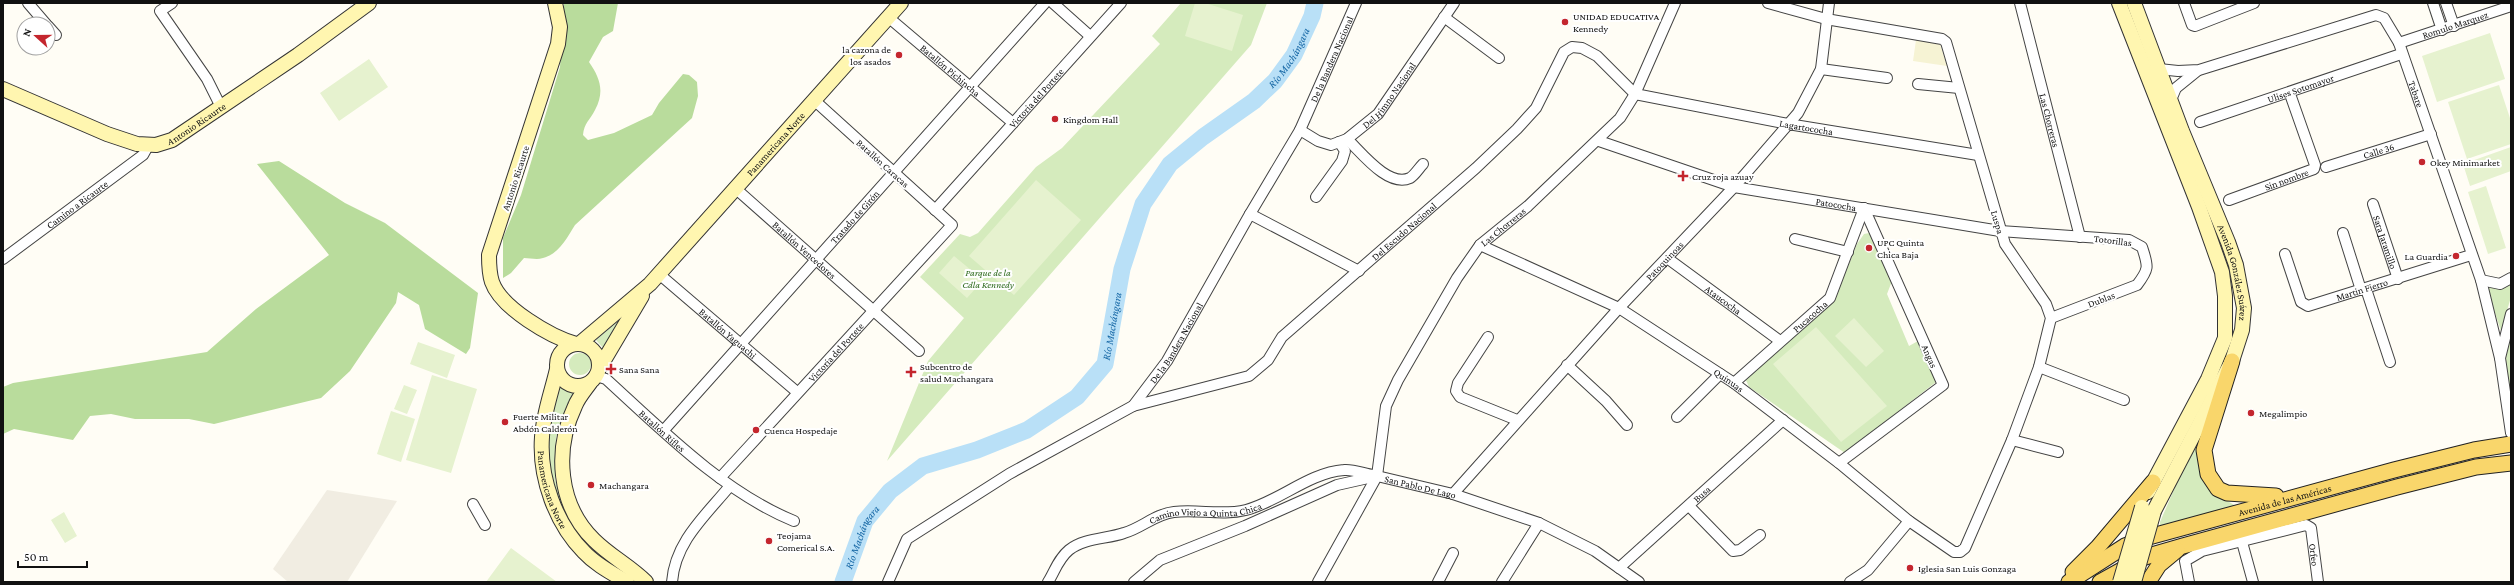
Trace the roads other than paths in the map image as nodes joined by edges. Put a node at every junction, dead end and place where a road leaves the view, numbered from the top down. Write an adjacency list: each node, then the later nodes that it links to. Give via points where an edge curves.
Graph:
1 (28, 3): 23 (street)
2 (172, 3): 45 (street, via 160,11 207,79)
3 (370, 3): 22 (main road, Antonio Ricaurte)
4 (555, 3): 89 (main road, Antonio Ricaurte, via 560,27 554,62 489,255 493,283 499,294)
5 (901, 3): 24 (main road, Panamericana Norte)
6 (1045, 3): 38 (street, Tratado de Girón)
7 (1053, 3): 29 (street)
8 (1121, 3): 29 (street, Victoria del Portete)
9 (1356, 3): 49 (street, De la Bandera Nacional)
10 (1454, 3): 25 (street, Del Himno Nacional)
11 (1675, 3): 41 (street, Las Chorreras)
12 (1768, 3): 26 (street, Luspa)
13 (1829, 3): 26 (street, Patoquinoas)
14 (2020, 3): 69 (street, Las Chorreras)
15 (2119, 3): 120 (main road, Avenida González Suárez, via 2199,207 2222,272 2225,296 2225,338 2208,379)
16 (2134, 3): 34 (main road, Avenida González Suárez)
17 (2184, 3): 18 (street, via 2192,25 2195,26)
18 (2254, 3)
19 (2433, 3): 28 (street)
20 (2446, 3): 27 (street)
21 (2511, 6): 27 (street, Romulo Marquez)
22 (355, 7): 45 (main road, Antonio Ricaurte)
23 (39, 16)
24 (888, 17): 38 (street, Batallón Pichincha); 43 (main road, Panamericana Norte)
25 (1444, 17): 32 (street); 51 (street, Del Himno Nacional, via 1378,114)
26 (1826, 19): 33 (street, Patoquinoas); 39 (street, Luspa, via 1942,39 1946,42)
27 (2454, 26): 28 (street, Romulo Marquez)
28 (2442, 30): 30 (street, Romulo Marquez)
29 (1090, 36): 47 (street, Victoria del Portete)
30 (2399, 43): 31 (street, Tabare); 35 (street, Tabare, via 2384,18 2376,15)
31 (2401, 54): 42 (street, Ulises Sotomayor); 50 (street, Tabare)
32 (1499, 58)
33 (1821, 69): 36 (street); 48 (street, Patoquinoas, via 1809,95)
34 (2159, 69): 35 (street, Tabare); 44 (main road, Avenida González Suárez)
35 (2199, 70): 44 (street, Tabare, via 2176,88)
36 (1886, 78)
37 (1918, 84): 39 (street)
38 (971, 86): 47 (street, Batallón Pichincha); 57 (street, Tratado de Girón)
39 (1959, 88): 54 (street, Luspa)
40 (3, 89): 53 (main road, Antonio Ricaurte, via 107,134)
41 (1635, 94): 48 (street, Lagartococha); 52 (street, Las Chorreras, via 1620,118); 78 (street, Del Escudo Nacional, via 1598,56 1582,48 1568,48 1536,108 1517,129)
42 (2290, 94): 46 (street, Ulises Sotomayor); 61 (street, Sin nombre, via 2315,165 2314,169)
43 (814, 100): 57 (street, Batallón Caracas); 59 (main road, Panamericana Norte)
44 (2171, 100): 96 (main road, Avenida González Suárez, via 2236,266 2244,308 2242,330)
45 (221, 107): 53 (main road, Antonio Ricaurte, via 172,140)
46 (2200, 122)
47 (1013, 123): 64 (street, Victoria del Portete)
48 (1788, 124): 54 (street, Lagartococha); 58 (street, Patoquinoas)
49 (1300, 130): 51 (street, via 1318,141 1331,144); 65 (street, De la Bandera Nacional)
50 (2431, 134): 56 (street, Calle 36); 74 (street, Tabare)
51 (1343, 140): 55 (street, via 1392,178 1403,180 1412,177); 60 (street, via 1345,151 1342,161)
52 (1599, 141): 58 (street, Patococha); 71 (street, Las Chorreras)
53 (148, 146): 76 (street, Camino a Ricaurte, via 144,155)
54 (1978, 155): 67 (street, Luspa)
55 (1423, 164)
56 (2326, 167)
57 (894, 172): 64 (street, Batallón Caracas); 77 (street, Tratado de Girón)
58 (1734, 187): 63 (street, Patococha); 75 (street, Patoquinoas)
59 (736, 188): 77 (street, Batallón Vencedores); 81 (main road, Panamericana Norte)
60 (1316, 197)
61 (2229, 200)
62 (2373, 204): 82 (street, Sara Jaramillo)
63 (1864, 208): 67 (street, Patococha); 72 (street, Pucacocha); 116 (street, Angas, via 1943,385)
64 (935, 210): 66 (street, Batallón Caracas)
65 (1250, 214): 78 (street); 106 (street, De la Bandera Nacional, via 1167,361)
66 (952, 225): 86 (street, Victoria del Portete)
67 (2000, 231): 69 (street, Patococha); 88 (street, Luspa, via 2005,244 2046,304)
68 (2343, 233): 84 (street)
69 (2080, 236): 79 (street, Totorillas, via 2129,240 2137,243 2142,247 2148,266)
70 (1796, 239): 72 (street)
71 (1480, 246): 85 (street, Quinuas); 118 (street, Las Chorreras, via 1457,278 1398,380 1386,406)
72 (1848, 252): 91 (street, Pucacocha, via 1830,298)
73 (2285, 254): 84 (street, Martin Fierro, via 2304,305)
74 (2471, 255): 82 (street, Martin Fierro); 83 (street, Tabare)
75 (1667, 258): 85 (street, Patoquinoas); 91 (street, Ataucocha)
76 (3, 259)
77 (817, 259): 86 (street, Batallón Vencedores); 93 (street, Tratado de Girón)
78 (1359, 271): 106 (street, Del Escudo Nacional, via 1282,337 1268,360 1249,376)
79 (2146, 273): 88 (street, Dublas, via 2138,285)
80 (2511, 278): 83 (street, via 2500,284)
81 (654, 279): 92 (main road, Panamericana Norte); 93 (street, Batallón Yaguachi); 102 (main road, Panamericana Norte)
82 (2398, 279): 84 (street, Martin Fierro)
83 (2481, 280): 95 (street, Tabare)
84 (2363, 290): 97 (street)
85 (1619, 308): 98 (street, Patoquinoas); 101 (street, Quinuas)
86 (874, 310): 94 (street, Batallón Vencedores); 104 (street, Victoria del Portete)
87 (2511, 314): 95 (street)
88 (2051, 318): 100 (street)
89 (546, 332): 92 (main road, Antonio Ricaurte); 99 (main road, Antonio Ricaurte, via 556,352)
90 (1488, 337): 108 (street, via 1458,383 1456,391 1460,398)
91 (1780, 341): 103 (street, Pucacocha)
92 (577, 344): 99 (main road, Panamericana Norte, via 564,349); 102 (main road, via 593,350 597,355)
93 (741, 344): 104 (street, Batallón Yaguachi); 111 (street, Tratado de Girón)
94 (919, 351)
95 (2500, 358): 112 (street, Tabare)
96 (2232, 361): 123 (main road, via 2204,450 2208,474 2218,488 2227,494); 126 (main road, Avenida González Suárez)
97 (2390, 362)
98 (1567, 365): 108 (street, Patoquinoas); 110 (street, via 1606,401)
99 (557, 366): 102 (main road, via 560,376 570,385 576,386); 136 (main road, Panamericana Norte, via 542,437 542,462 550,496 574,541 600,566)
100 (2039, 367): 105 (street); 113 (street)
101 (1720, 374): 103 (street, Quinuas); 107 (street)
102 (595, 375): 111 (street, Batallón Rifles, via 606,379); 137 (main road, Panamericana Norte, via 575,404 564,438 562,470 565,490 572,509 592,539)
103 (1734, 383): 109 (street, Quinuas)
104 (797, 392): 119 (street, Victoria del Portete)
105 (2124, 400)
106 (1133, 406): 139 (street, De la Bandera Nacional, via 1009,474 907,539)
107 (1677, 418)
108 (1517, 420): 122 (street, Patoquinoas)
109 (1783, 420): 116 (street, Quinuas); 125 (street, Busa)
110 (1627, 425)
111 (664, 430): 119 (street, Batallón Rifles)
112 (2511, 433)
113 (2012, 440): 115 (street); 128 (street, Quinuas, via 1965,548 1954,552)
114 (2511, 444): 123 (main road, Avenida de las Américas, via 2474,450)
115 (2058, 452)
116 (1839, 463): 128 (street, Quinuas)
117 (2511, 463): 133 (main road, Avenida de las Américas, via 2476,467)
118 (1377, 476): 122 (street, San Pablo De Lago); 140 (street, Camino Viejo a Quinta Chica, via 1345,469 1319,476 1247,510 1232,513 1174,512 1160,515 1125,533 1073,548 1058,562); 141 (street, San Pablo De Lago, via 1337,485 1160,560); 142 (street)
119 (720, 478): 121 (street, Batallón Rifles)
120 (2153, 482): 126 (main road, Avenida González Suárez); 147 (main road, via 2098,548)
121 (729, 487): 127 (street, Batallón Rifles, via 770,511); 138 (street, via 684,540 678,553)
122 (1453, 494): 129 (street, San Pablo De Lago)
123 (2295, 496): 148 (main road, Avenida de las Américas, via 2145,538 2125,546)
124 (474, 504): 130 (street)
125 (1688, 506): 131 (street, via 1733,551 1740,550); 135 (street, Busa)
126 (2148, 509): 150 (main road, Avenida González Suárez, bridge); 151 (main road, Avenida González Suárez, bridge)
127 (794, 521)
128 (1909, 521): 146 (street, via 1868,570)
129 (1539, 523): 135 (street, San Pablo De Lago, via 1594,551); 144 (street)
130 (485, 525)
131 (1760, 535)
132 (2242, 542): 153 (street, via 2202,551 2185,561); 154 (street); 155 (street, Orfeo, via 2306,525 2310,528)
133 (2184, 546): 149 (main road, Avenida de las Américas, via 2145,557); 152 (main road, via 2169,555)
134 (1453, 553): 143 (street)
135 (1619, 568): 145 (street, San Pablo De Lago)
136 (626, 582)
137 (646, 582)
138 (672, 582)
139 (888, 582)
140 (1048, 582)
141 (1134, 582)
142 (1318, 582)
143 (1438, 582)
144 (1502, 582)
145 (1639, 582)
146 (1850, 582)
147 (2063, 582)
148 (2069, 582)
149 (2100, 582)
150 (2120, 582)
151 (2134, 582)
152 (2148, 582)
153 (2189, 582)
154 (2252, 582)
155 (2318, 582)

